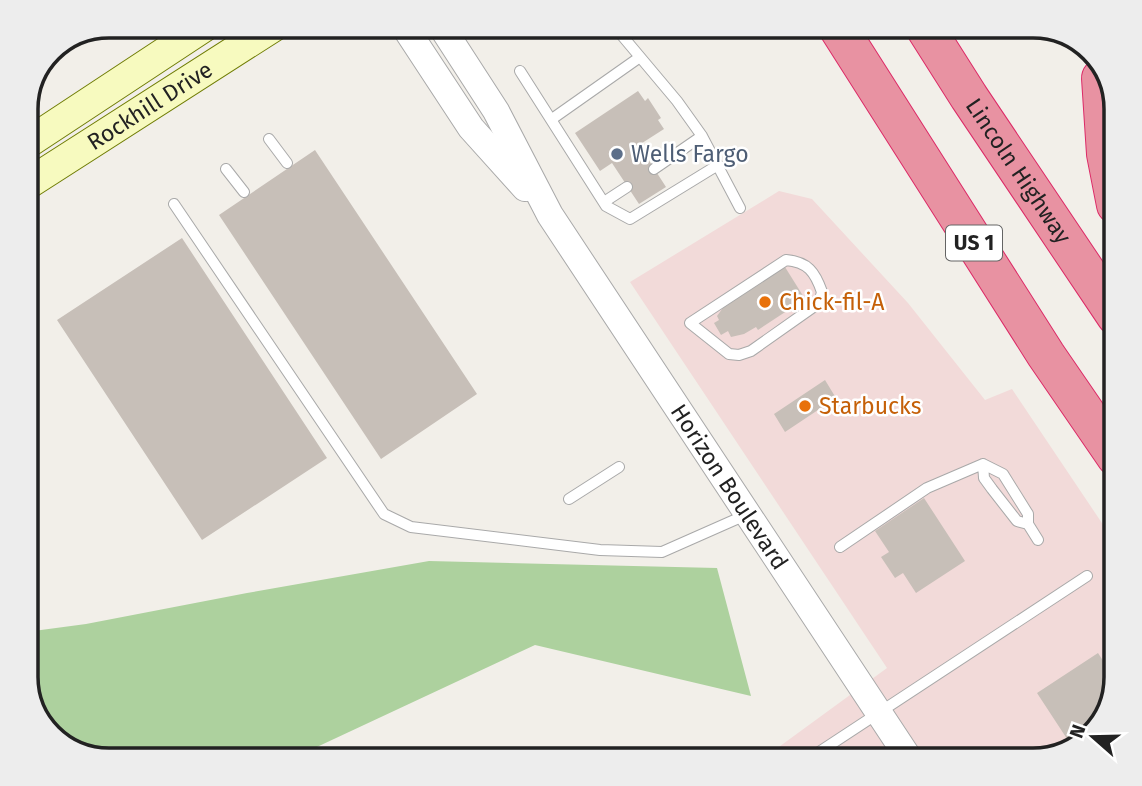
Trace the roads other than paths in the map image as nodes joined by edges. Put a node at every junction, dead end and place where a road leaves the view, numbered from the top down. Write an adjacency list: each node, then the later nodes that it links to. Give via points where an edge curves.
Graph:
1 (187, 38): 12 (main road, Rockhill Drive)
2 (255, 38): 20 (main road, Rockhill Drive)
3 (412, 38): 26 (street, Horizon Boulevard, via 471,128)
4 (449, 38): 26 (street, Horizon Boulevard, via 496,111)
5 (624, 38): 8 (lane)
6 (845, 38): 29 (highway, US 1)
7 (932, 38): 27 (highway, Lincoln Highway)
8 (640, 57): 11 (lane); 14 (lane)
9 (520, 71): 11 (lane)
10 (1102, 95): 13 (highway)
11 (552, 118): 23 (lane)
12 (39, 135)
13 (1104, 135)
14 (702, 136): 17 (lane); 19 (lane)
15 (269, 139): 16 (lane)
16 (287, 163)
17 (718, 165): 23 (lane, via 630,219); 25 (lane)
18 (226, 169): 22 (lane)
19 (654, 169)
20 (39, 177)
21 (627, 187): 23 (lane)
22 (244, 192)
23 (604, 202)
24 (174, 204): 33 (lane, via 384,514 411,527 600,550 662,552)
25 (740, 208)
26 (550, 215): 33 (street, Horizon Boulevard)
27 (1104, 298)
28 (690, 323): 28 (lane, via 729,354 739,355 819,303 822,292 808,267 786,260)
29 (1104, 439)
30 (983, 464): 34 (lane, via 1003,474 1028,514); 34 (lane, via 984,478 992,489 1017,521); 36 (lane, via 927,488)
31 (619, 467): 32 (lane)
32 (569, 499)
33 (748, 514): 38 (street, Horizon Boulevard)
34 (1028, 524): 35 (lane)
35 (1038, 540)
36 (840, 547)
37 (1087, 576): 38 (lane)
38 (879, 713): 39 (lane); 40 (street, Horizon Boulevard)
39 (825, 748)
40 (902, 748)

